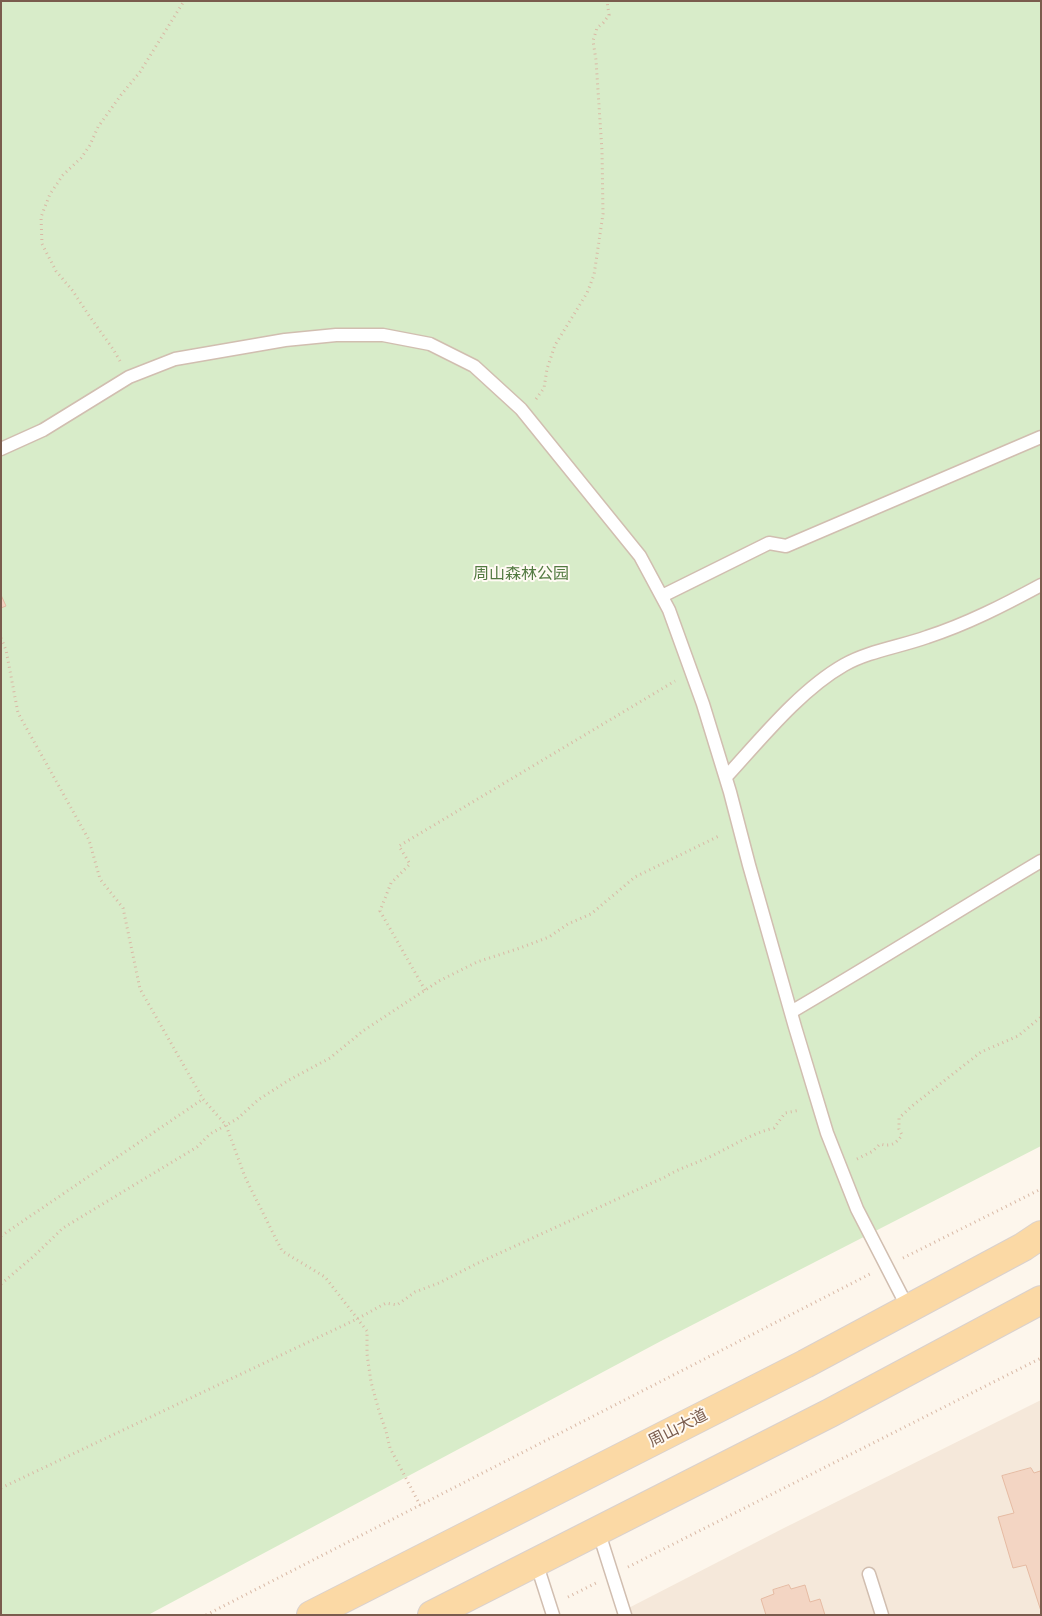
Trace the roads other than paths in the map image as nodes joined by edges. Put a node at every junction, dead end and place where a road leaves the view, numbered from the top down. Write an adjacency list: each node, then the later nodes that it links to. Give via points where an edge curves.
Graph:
1 (1041, 438): 4 (lane, via 786,546 769,543)
2 (1, 449): 4 (lane, via 43,430 127,378 175,359 285,340 336,335 383,334 430,344 474,366 523,411 640,556)
3 (1041, 585): 5 (lane, via 985,615 844,665 804,694)
4 (662, 596): 5 (lane)
5 (726, 777): 7 (lane)
6 (1041, 861): 7 (lane)
7 (791, 1012): 10 (lane, via 827,1133 857,1209)
8 (1041, 1235): 10 (main road, 周山大道)
9 (1041, 1300): 11 (main road, via 830,1413)
10 (908, 1308): 15 (main road, 周山大道)
11 (598, 1530): 12 (main road); 17 (lane)
12 (536, 1562): 14 (lane); 16 (main road)
13 (869, 1574): 18 (lane)
14 (552, 1611)
15 (311, 1615)
16 (432, 1615)
17 (625, 1615)
18 (882, 1615)

